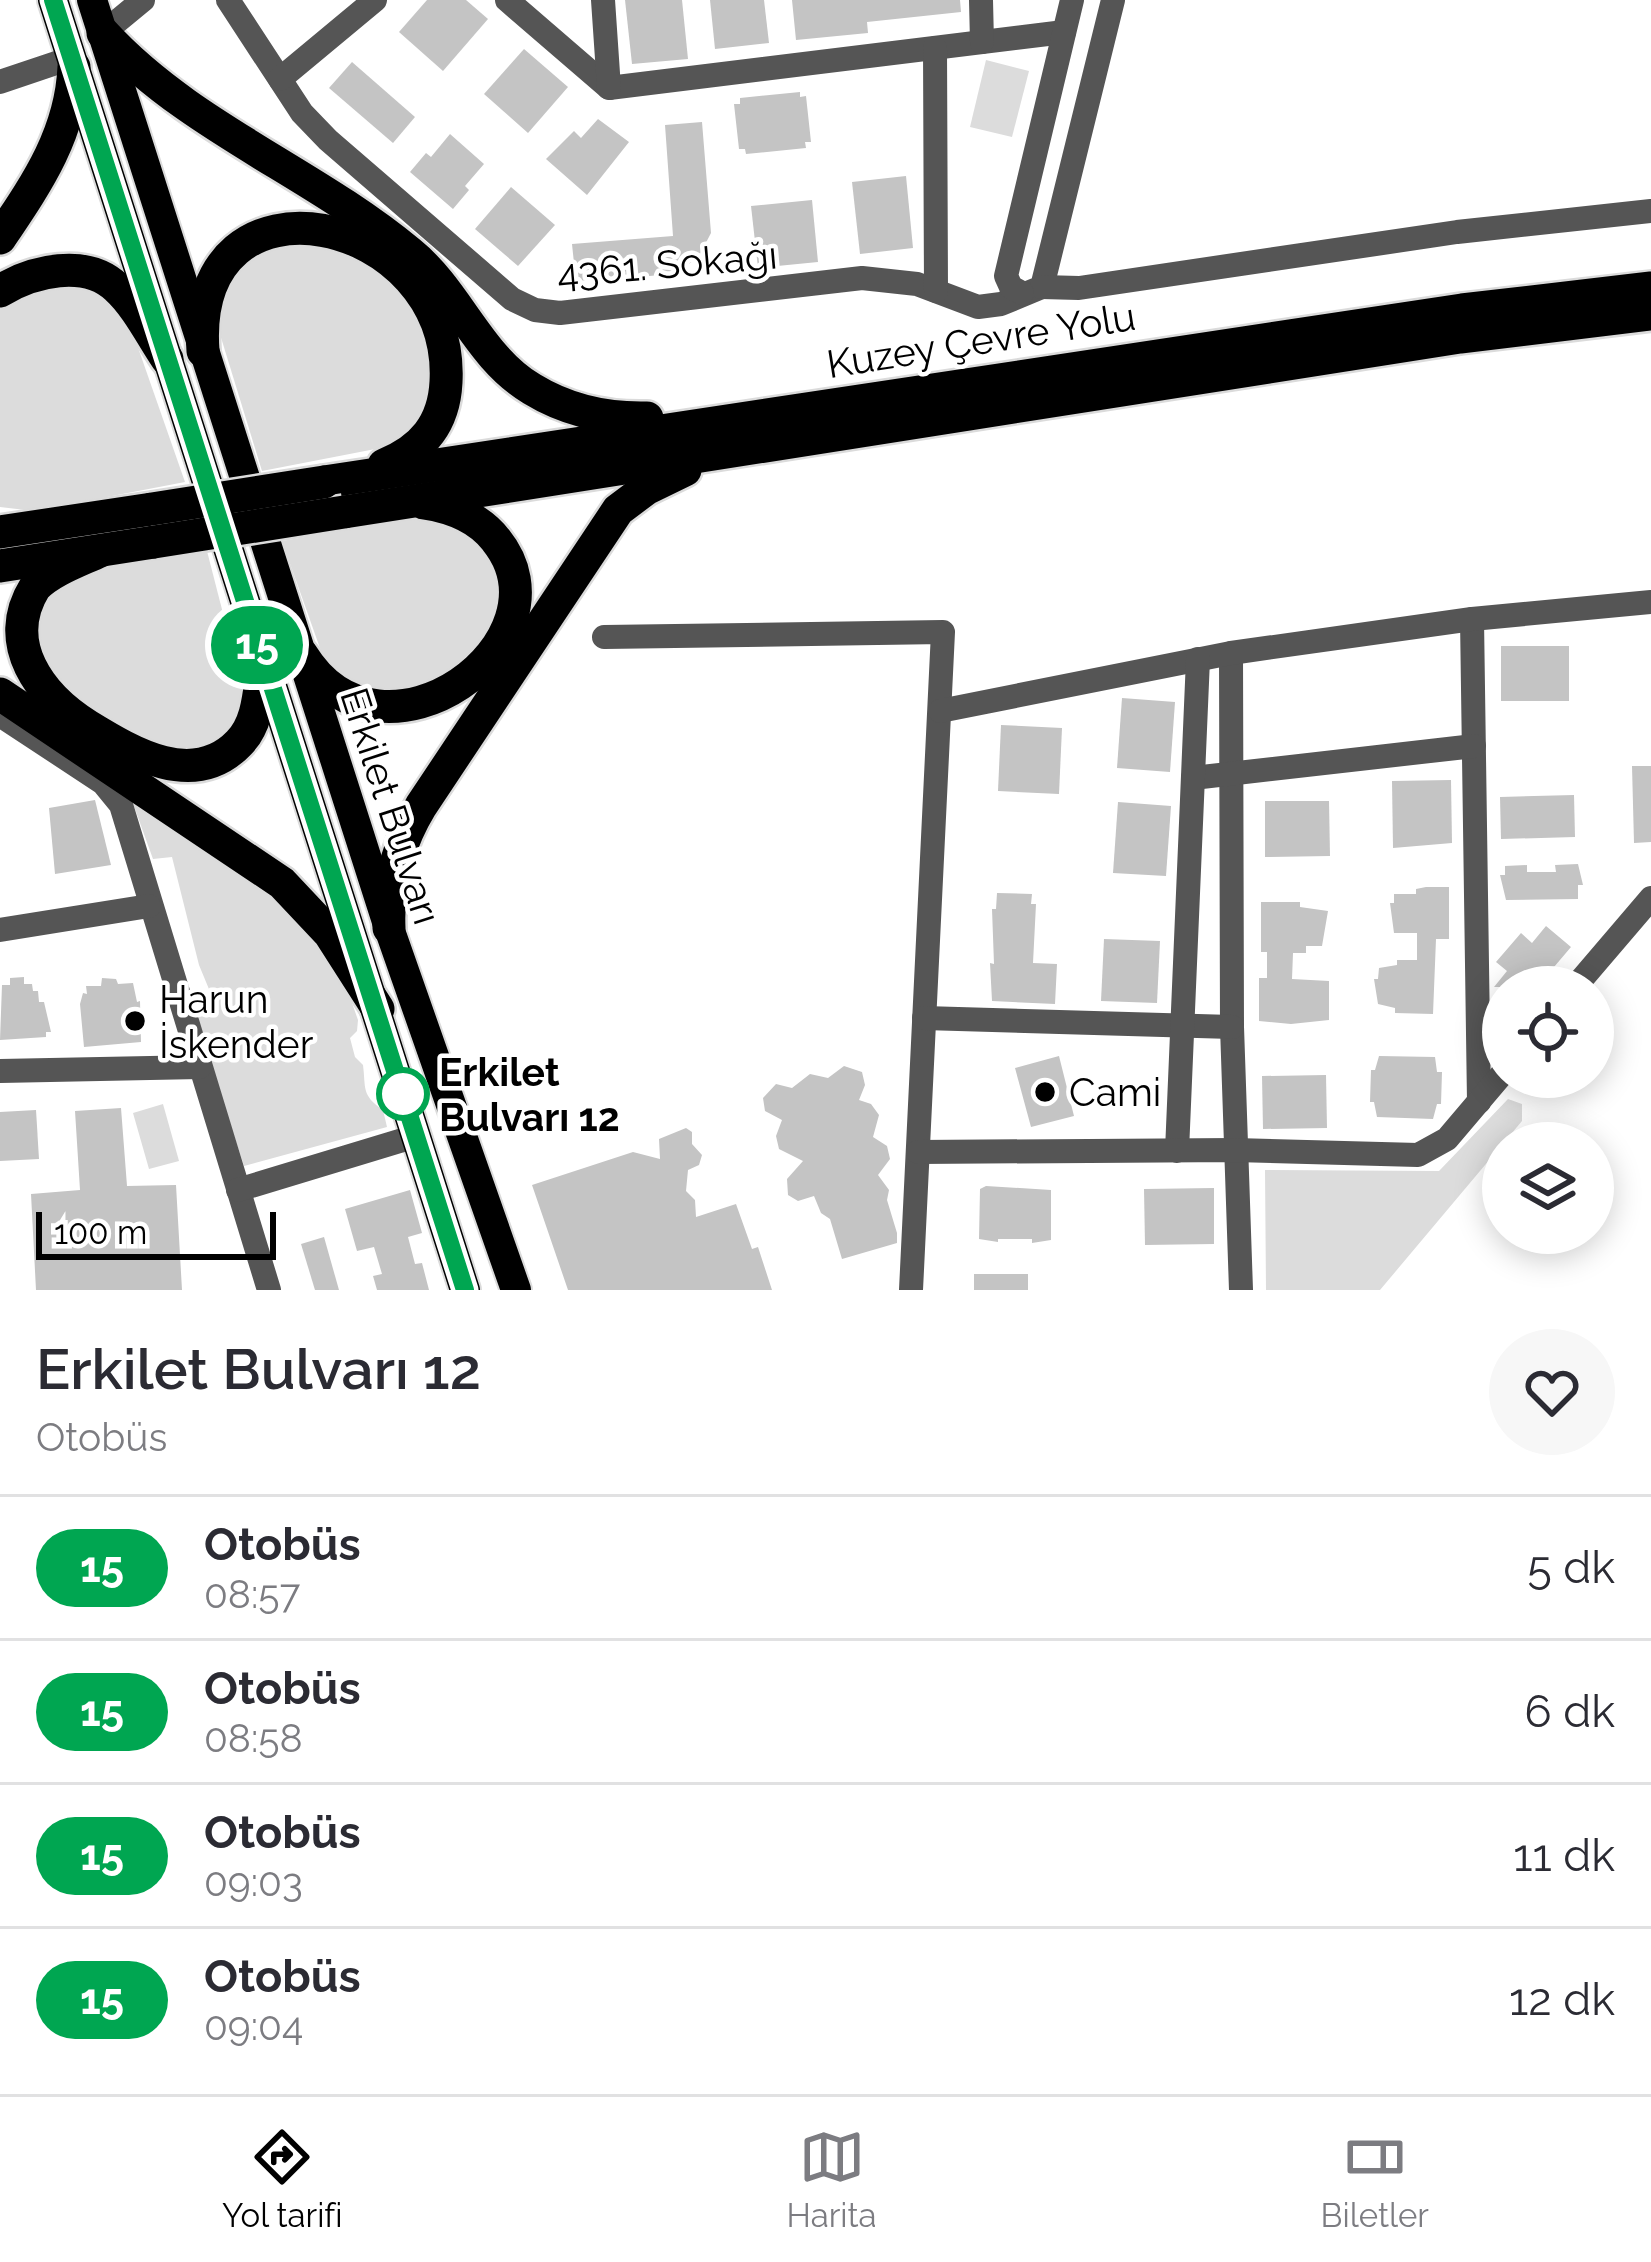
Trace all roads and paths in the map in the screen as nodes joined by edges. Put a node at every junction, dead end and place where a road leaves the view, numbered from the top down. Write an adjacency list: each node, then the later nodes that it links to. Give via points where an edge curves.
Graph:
1 (53, 0): 15 (main road, Erkilet Bulvarı)
2 (92, 0): 12 (main road, Erkilet Bulvarı)
3 (143, 0): 12 (street)
4 (228, 0): 16 (street, 4361. Sokağı)
5 (375, 0): 16 (street)
6 (507, 0): 18 (street)
7 (603, 0): 18 (street)
8 (981, 0): 13 (street)
9 (1072, 0): 11 (street)
10 (1113, 0): 22 (street)
11 (1064, 32): 13 (street); 22 (street, via 1006,276 1011,287)
12 (103, 34): 26 (main road, Erkilet Bulvarı); 28 (highway, via 172,96 413,255 497,361 533,390 614,418)
13 (982, 42): 14 (street)
14 (935, 48): 18 (street); 24 (street)
15 (72, 62): 17 (street); 20 (highway, via 60,140); 27 (main road, Erkilet Bulvarı)
16 (280, 80): 24 (street, 4361. Sokağı, via 356,166 535,310 862,278)
17 (0, 82)
18 (609, 88)
19 (1651, 211): 22 (street, 4361. Sokağı)
20 (0, 238)
21 (1651, 288): 28 (highway, Kuzey Çevre Yolu)
22 (1032, 290): 24 (street, 4361. Sokağı, via 978,307)
23 (0, 291): 27 (highway, via 47,272 97,277 118,288)
24 (936, 291)
25 (1651, 314): 29 (highway, Kuzey Çevre Yolu)
26 (202, 351): 30 (highway, via 205,305 219,268 261,234 338,233 408,274 444,342 440,415 407,454); 42 (main road, Erkilet Bulvarı)
27 (167, 358): 44 (main road, Erkilet Bulvarı)
28 (763, 415): 30 (highway, Kuzey Çevre Yolu)
29 (719, 454): 31 (highway, Kuzey Çevre Yolu); 53 (highway, via 618,510 411,823 392,876)
30 (324, 482): 34 (highway, bridge)
31 (404, 503): 34 (highway, Kuzey Çevre Yolu, bridge); 42 (highway, via 459,512 501,546 514,594 497,646 454,687 391,709 344,697)
32 (0, 516): 33 (highway)
33 (101, 516): 34 (highway); 35 (highway)
34 (153, 526): 36 (highway)
35 (0, 532)
36 (100, 551): 37 (highway); 44 (highway, via 46,577 16,616 22,667 58,707 130,752 204,764 248,733)
37 (0, 566)
38 (1651, 602): 39 (street)
39 (1472, 619): 41 (street); 48 (street)
40 (604, 637): 46 (street, via 944,632)
41 (1231, 652): 43 (street); 49 (street)
42 (302, 655): 53 (main road, Erkilet Bulvarı)
43 (1198, 659): 46 (street); 50 (street)
44 (263, 664): 56 (main road, Erkilet Bulvarı)
45 (0, 694): 56 (highway, via 282,883 330,934)
46 (940, 711): 57 (street)
47 (0, 715): 52 (street, via 117,798)
48 (1474, 746): 49 (street); 63 (street)
49 (1232, 773): 50 (street); 59 (street)
50 (1192, 778): 58 (street)
51 (1651, 898): 55 (street)
52 (149, 906): 54 (street); 60 (street)
53 (388, 928): 71 (main road, Erkilet Bulvarı)
54 (0, 930)
55 (1593, 966)
56 (378, 1009): 64 (main road, Erkilet Bulvarı)
57 (924, 1018): 58 (street); 67 (street)
58 (1182, 1025): 59 (street); 66 (street)
59 (1232, 1027): 65 (street)
60 (200, 1067): 61 (street); 68 (street)
61 (0, 1071)
62 (1482, 1098): 63 (street)
63 (1479, 1102): 65 (street, via 1447,1139 1418,1155)
64 (416, 1136): 68 (street); 70 (main road, Erkilet Bulvarı)
65 (1235, 1150): 66 (street); 73 (street)
66 (1177, 1151): 67 (street)
67 (918, 1152): 72 (street)
68 (238, 1190): 69 (street)
69 (269, 1290)
70 (465, 1290)
71 (516, 1290)
72 (911, 1290)
73 (1241, 1290)

